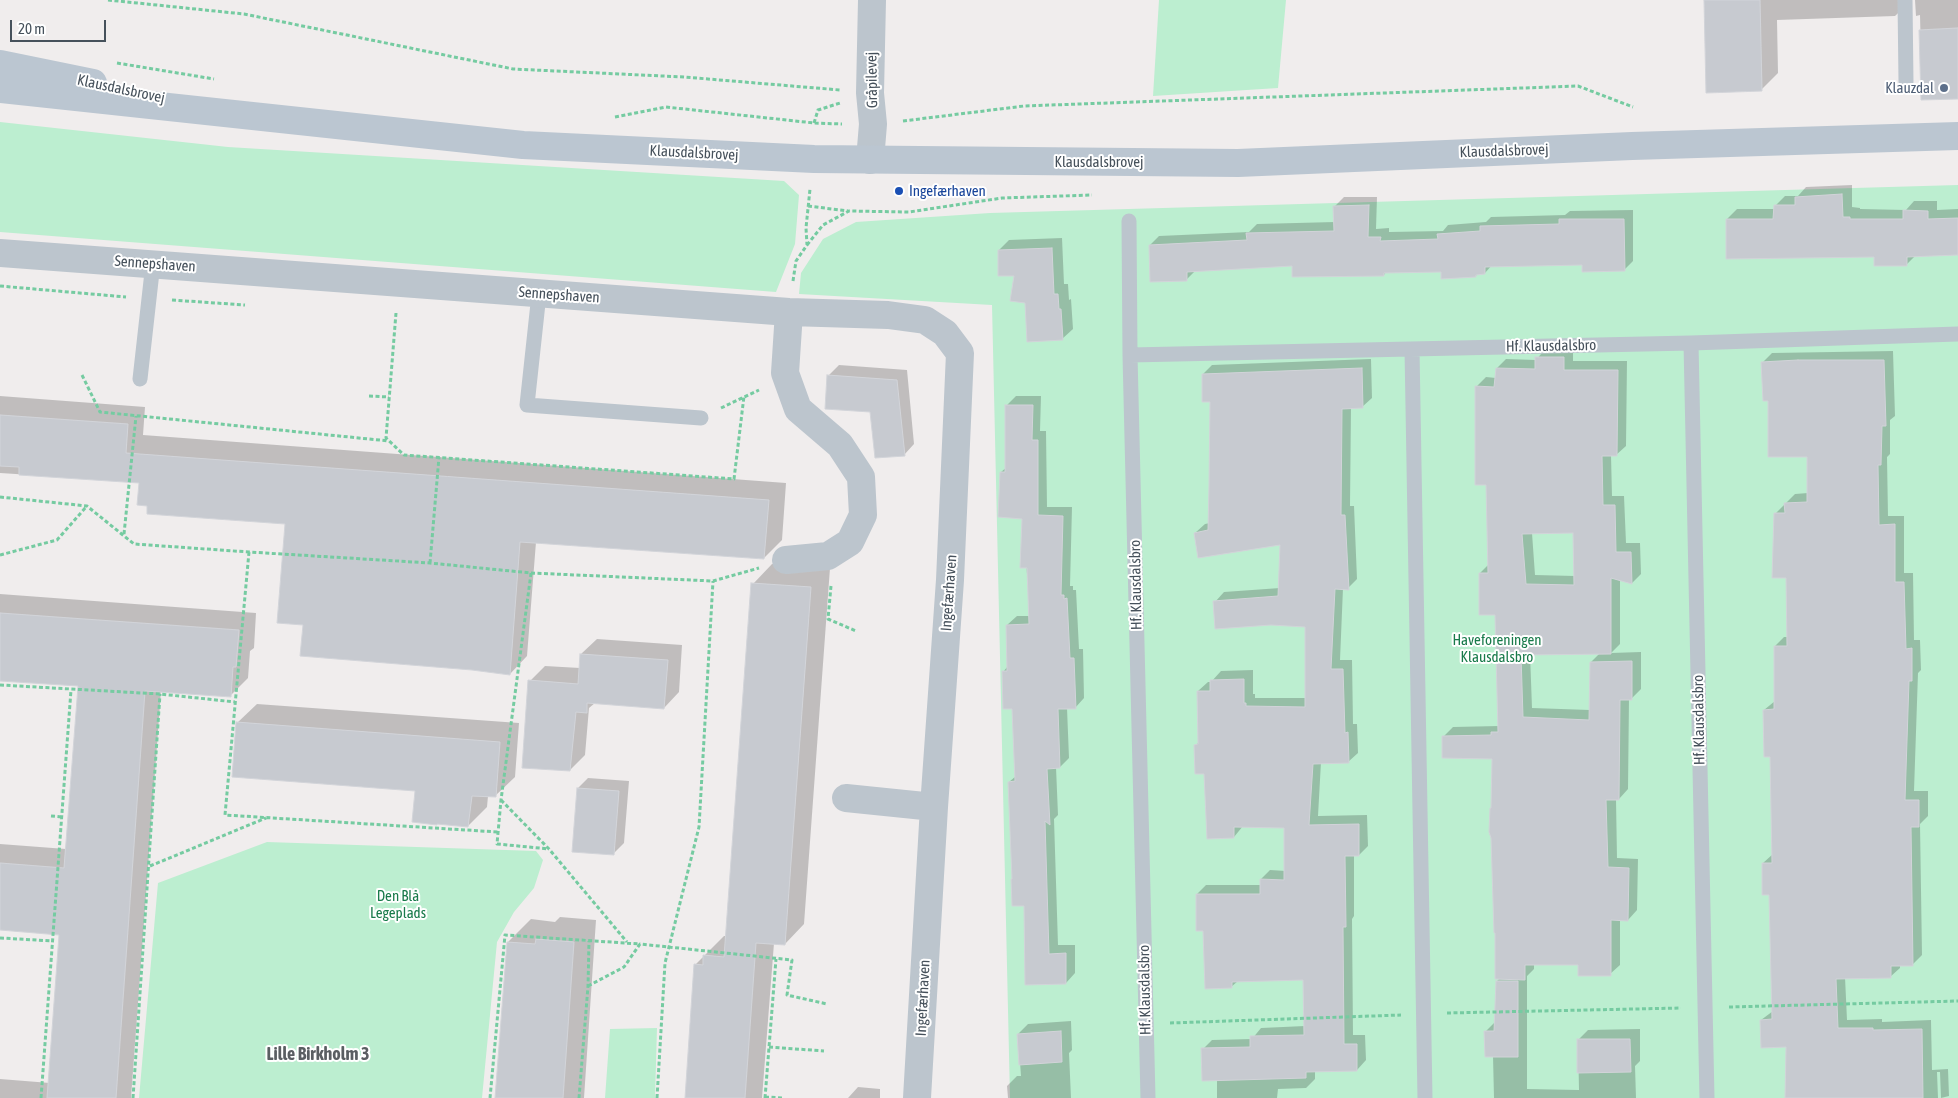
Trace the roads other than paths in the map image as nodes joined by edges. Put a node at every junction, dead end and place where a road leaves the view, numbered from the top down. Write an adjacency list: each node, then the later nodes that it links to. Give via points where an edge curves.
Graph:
1 (872, 0): 8 (street, Gråpilevej, via 870,93 873,124)
2 (1905, 0): 4 (lane)
3 (0, 64): 6 (street, Klausdalsbrovej)
4 (1906, 82)
5 (0, 89): 6 (street, Klausdalsbrovej)
6 (242, 114): 8 (street, Klausdalsbrovej, via 522,145)
7 (1958, 136): 8 (street, Klausdalsbrovej, via 1238,163)
8 (870, 160)
9 (1129, 221): 17 (lane)
10 (0, 252): 11 (street, Sennepshaven)
11 (153, 263): 12 (street, Sennepshaven); 18 (lane)
12 (539, 294): 13 (street, Sennepshaven); 19 (lane, via 527,405)
13 (789, 312): 20 (street, via 785,373 798,408 840,445 861,477 863,515 850,542 828,556); 22 (street, Ingefærhaven, via 888,315 925,320 945,333 960,353 950,580)
14 (1958, 334): 15 (lane, Hf. Klausdalsbro)
15 (1691, 343): 16 (lane, Hf. Klausdalsbro); 26 (lane, Hf. Klausdalsbro)
16 (1412, 349): 17 (lane, Hf. Klausdalsbro); 25 (lane)
17 (1130, 355): 24 (lane, Hf. Klausdalsbro)
18 (140, 379)
19 (701, 418)
20 (786, 560)
21 (846, 798): 22 (street)
22 (934, 807): 23 (street, Ingefærhaven)
23 (917, 1098)
24 (1148, 1098)
25 (1425, 1098)
26 (1707, 1098)

